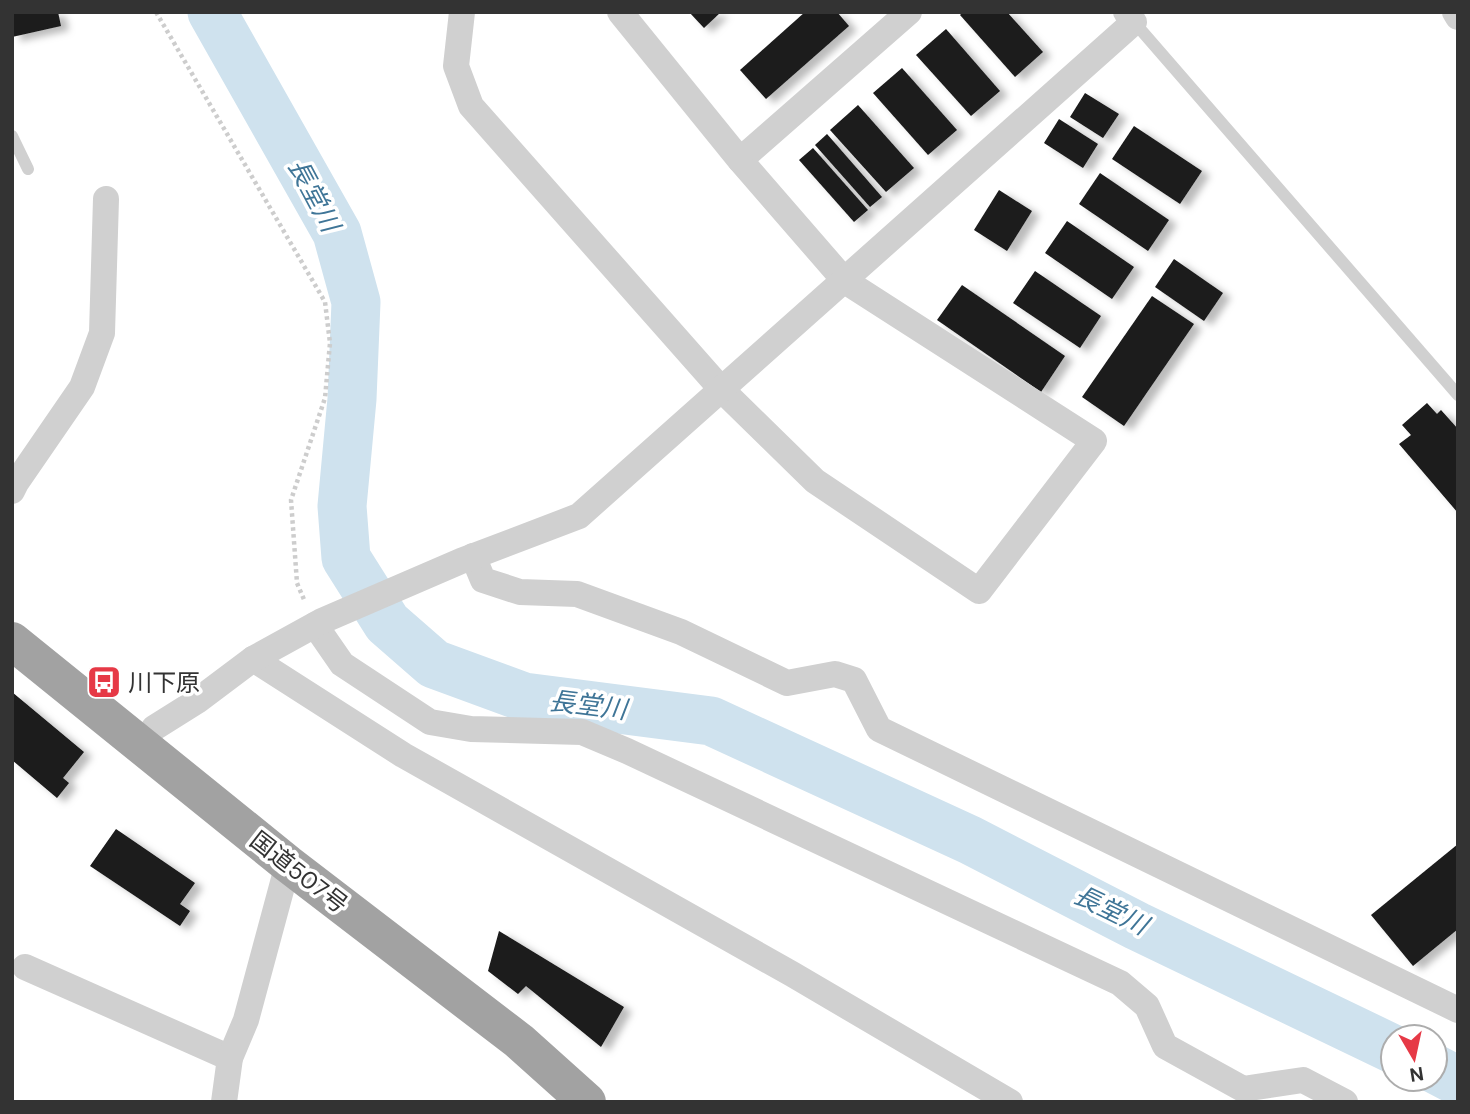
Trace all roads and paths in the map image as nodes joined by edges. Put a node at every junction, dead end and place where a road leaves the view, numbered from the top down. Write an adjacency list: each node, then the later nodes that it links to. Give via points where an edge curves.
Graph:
1 (156, 12): 15 (path, via 325,302 330,343 324,398 292,500 298,583)
2 (462, 12): 11 (street, via 456,66 471,106)
3 (620, 12): 7 (street)
4 (909, 12): 7 (street)
5 (1130, 17): 10 (street); 12 (lane)
6 (12, 136): 8 (lane)
7 (740, 160): 10 (street)
8 (28, 169)
9 (106, 199): 13 (street, via 102,333 82,387)
10 (845, 281): 11 (street); 11 (street, via 1094,441 979,590 816,481)
11 (722, 390): 14 (street, via 579,516)
12 (1458, 396)
13 (12, 491)
14 (467, 559): 15 (street); 21 (street, via 483,580 520,592 577,594 681,632 787,683 835,674 854,680 879,729)
15 (318, 623): 17 (street); 26 (street, via 342,664 430,722 593,736 1120,983 1147,1006 1165,1046 1243,1089 1303,1080)
16 (12, 641): 18 (highway, 国道507号)
17 (253, 659): 18 (street, via 154,728); 25 (street, via 403,755)
18 (141, 746): 19 (highway, 国道507号)
19 (288, 864): 22 (street, via 246,1020); 24 (highway, 国道507号, via 519,1041)
20 (24, 967): 22 (street)
21 (1458, 1010)
22 (230, 1058): 23 (street)
23 (224, 1102)
24 (587, 1102)
25 (1010, 1102)
26 (1345, 1102)

